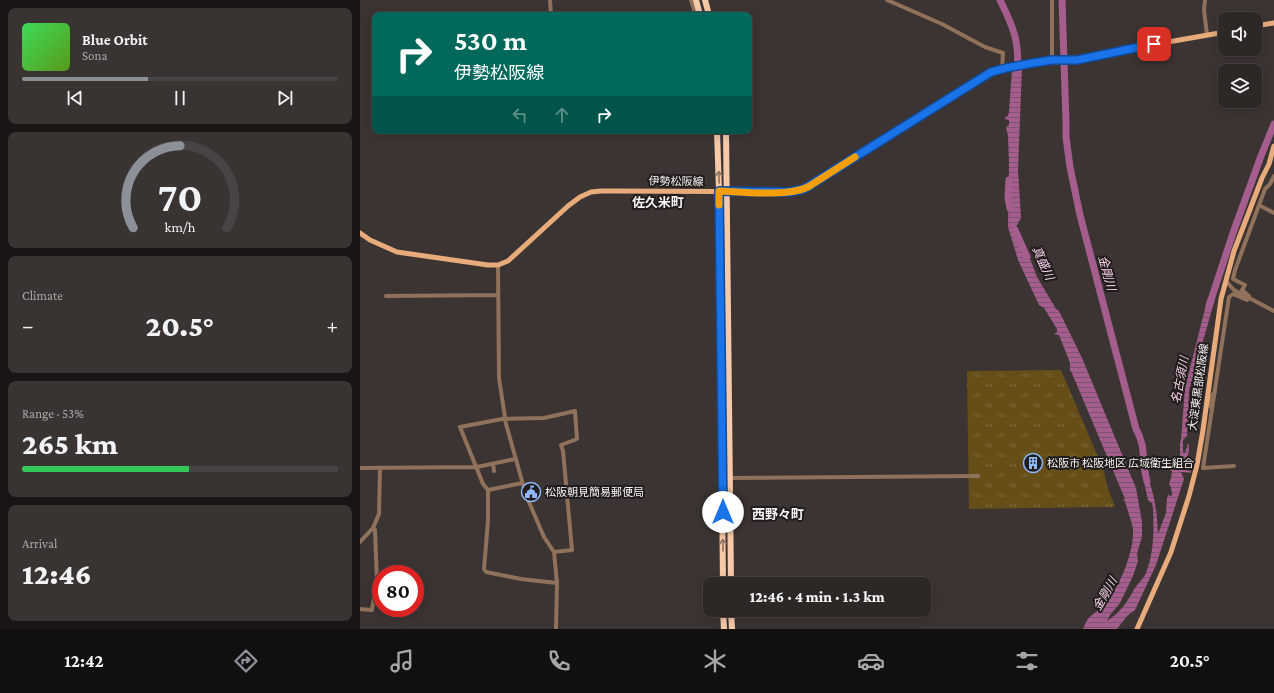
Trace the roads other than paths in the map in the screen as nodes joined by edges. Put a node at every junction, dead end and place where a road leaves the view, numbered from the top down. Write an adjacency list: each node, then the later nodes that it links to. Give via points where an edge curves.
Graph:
1 (550, 0): 8 (street)
2 (691, 0): 9 (street)
3 (696, 0): 10 (highway)
4 (705, 0): 11 (highway)
5 (887, 0): 17 (street, via 1003,53)
6 (1052, 0): 16 (street)
7 (1205, 0): 15 (street)
8 (551, 12)
9 (695, 12)
10 (699, 12)
11 (708, 12)
12 (1274, 23): 13 (main road)
13 (1262, 25)
14 (1218, 33): 15 (main road, 伊勢松阪線)
15 (1207, 35): 16 (main road, 伊勢松阪線, via 1077,60)
16 (1052, 60): 17 (main road, 伊勢松阪線)
17 (1004, 68): 24 (main road, 伊勢松阪線, via 991,72 804,189 789,192)
18 (717, 134): 23 (highway, one-way to 18)
19 (726, 134): 24 (highway)
20 (1274, 146): 21 (main road, 大淀東黒部松阪線)
21 (1272, 165): 29 (main road, 大淀東黒部松阪線, via 1262,178)
22 (1274, 176): 25 (street, via 1265,189)
23 (719, 191): 24 (main road, 伊勢松阪線); 28 (main road, 伊勢松阪線, via 591,192 580,196 508,260); 47 (highway)
24 (727, 192): 46 (highway)
25 (1259, 205): 26 (street); 32 (street, via 1234,270 1233,279 1245,285 1242,290)
26 (1274, 213)
27 (360, 233): 28 (main road, via 397,252)
28 (498, 265): 30 (street)
29 (1226, 281): 32 (street, via 1234,290); 35 (main road, 大淀東黒部松阪線, via 1221,299)
30 (498, 295): 31 (street); 37 (street, via 499,378)
31 (386, 296)
32 (1249, 298): 33 (street); 34 (street, via 1247,300 1233,294 1229,297)
33 (1274, 311)
34 (1215, 392): 35 (street); 36 (street)
35 (1208, 399): 36 (street); 64 (main road, 大淀東黒部松阪線, via 1189,496 1171,552)
36 (1212, 409): 40 (street, via 1203,468)
37 (505, 419): 38 (street); 41 (street, via 460,427); 52 (street, via 544,418 575,411 577,439 561,445 572,550)
38 (515, 459): 39 (street); 48 (street)
39 (492, 464): 41 (street); 44 (street)
40 (1234, 466)
41 (477, 467): 43 (street); 49 (street)
42 (360, 468): 43 (street)
43 (380, 468): 50 (street, via 379,514)
44 (494, 471)
45 (978, 476): 46 (street)
46 (730, 478): 47 (street); 55 (highway)
47 (723, 480): 54 (highway, one-way to 47)
48 (522, 483): 49 (street); 52 (street, via 544,537)
49 (488, 490): 56 (street, via 484,570 521,580)
50 (373, 528): 51 (street); 53 (street)
51 (360, 542)
52 (554, 552): 56 (street)
53 (378, 565)
54 (723, 577)
55 (731, 577)
56 (557, 584): 61 (street)
57 (360, 608): 58 (street)
58 (372, 610)
59 (723, 617): 62 (highway)
60 (732, 617): 63 (highway)
61 (556, 629)
62 (724, 629)
63 (732, 629)
64 (1137, 629)

